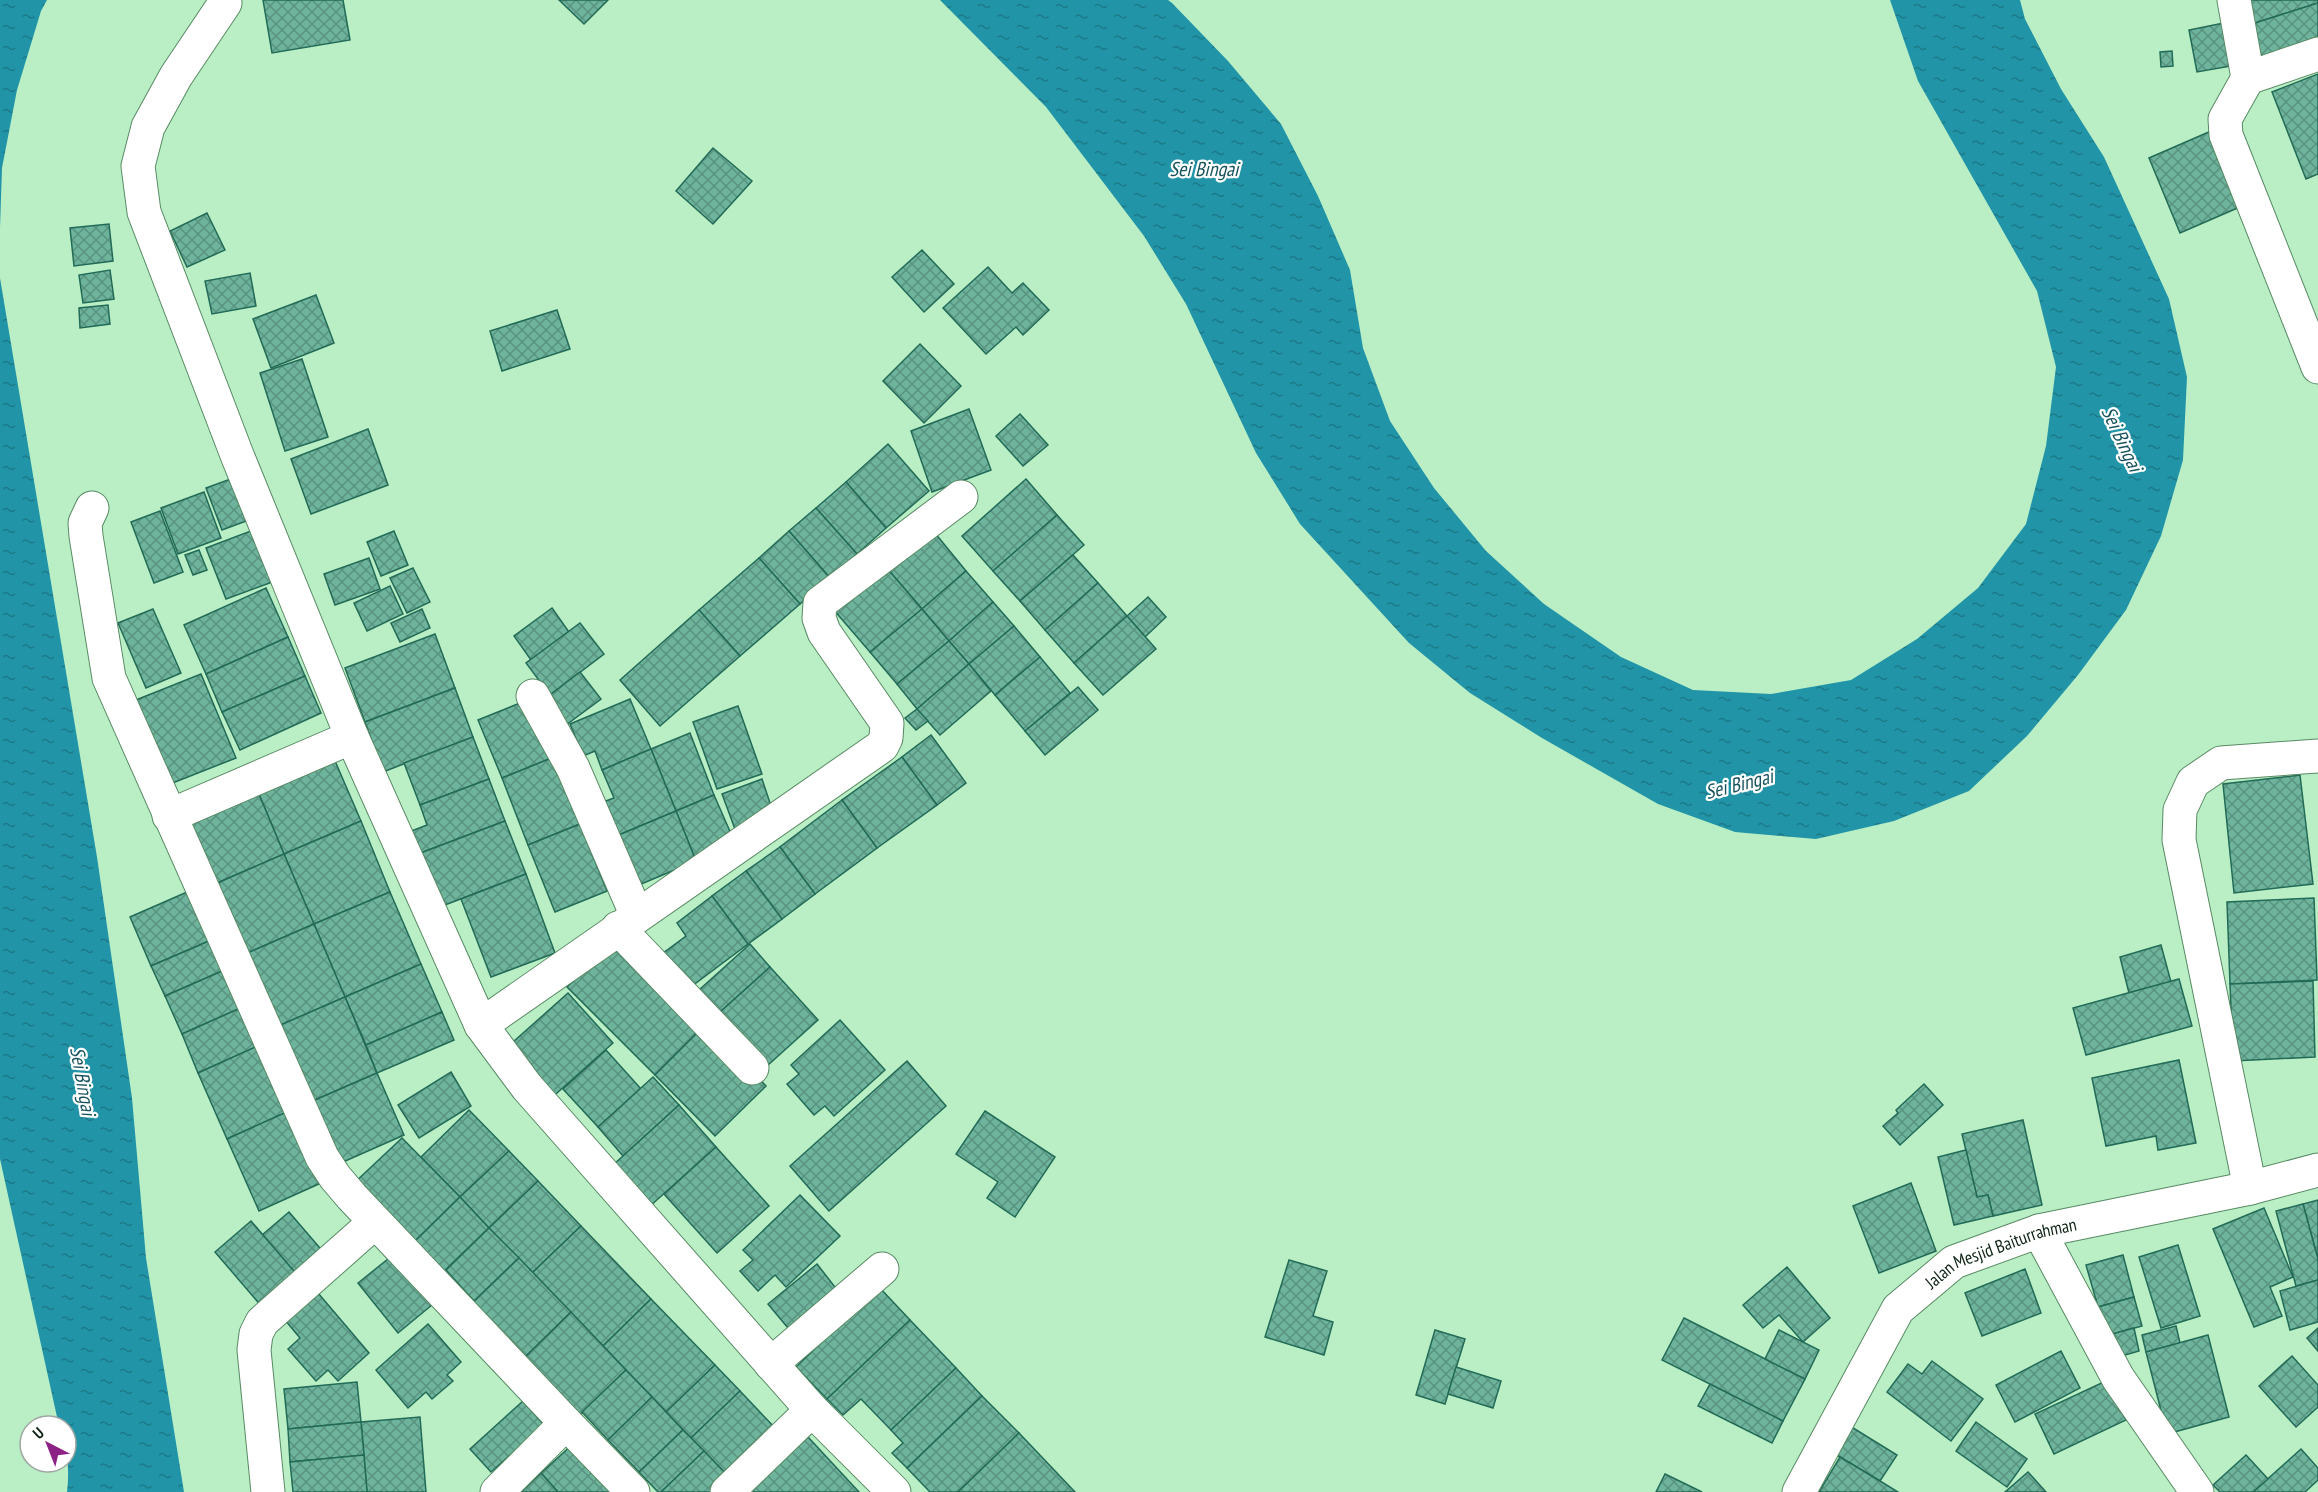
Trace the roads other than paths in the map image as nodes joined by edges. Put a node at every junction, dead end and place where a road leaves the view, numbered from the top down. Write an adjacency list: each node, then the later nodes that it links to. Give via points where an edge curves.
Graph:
1 (2234, 0): 4 (street)
2 (225, 3): 9 (street, via 176,76 148,127 138,166 144,212 237,455)
3 (2318, 54): 4 (street)
4 (2248, 78): 5 (street, via 2226,119 2226,135)
5 (2318, 367)
6 (961, 497): 12 (street, via 820,603 819,618 825,632 887,723 882,746)
7 (93, 508): 11 (street, via 85,523 86,536 109,678)
8 (533, 696): 12 (street, via 573,768)
9 (352, 737): 11 (street); 13 (street)
10 (2318, 756): 16 (street, via 2221,763 2193,782 2180,810 2179,840)
11 (169, 816): 17 (street, via 322,1157 334,1177)
12 (628, 922): 13 (street); 14 (street)
13 (482, 1025): 20 (street, via 527,1087)
14 (753, 1068)
15 (2318, 1170): 16 (street, Jalan Mesjid Baiturrahman)
16 (2250, 1188): 18 (street, Jalan Mesjid Baiturrahman)
17 (375, 1222): 22 (street); 23 (street, via 262,1322 256,1334 254,1350)
18 (2039, 1231): 28 (street, Jalan Mesjid Baiturrahman, via 1954,1262 1898,1309); 29 (street, via 2118,1377)
19 (882, 1269): 20 (street)
20 (771, 1364): 21 (street)
21 (812, 1410): 26 (street); 27 (street)
22 (566, 1424): 24 (street); 25 (street)
23 (268, 1492)
24 (497, 1492)
25 (633, 1492)
26 (727, 1492)
27 (894, 1492)
28 (1799, 1492)
29 (2197, 1492)

